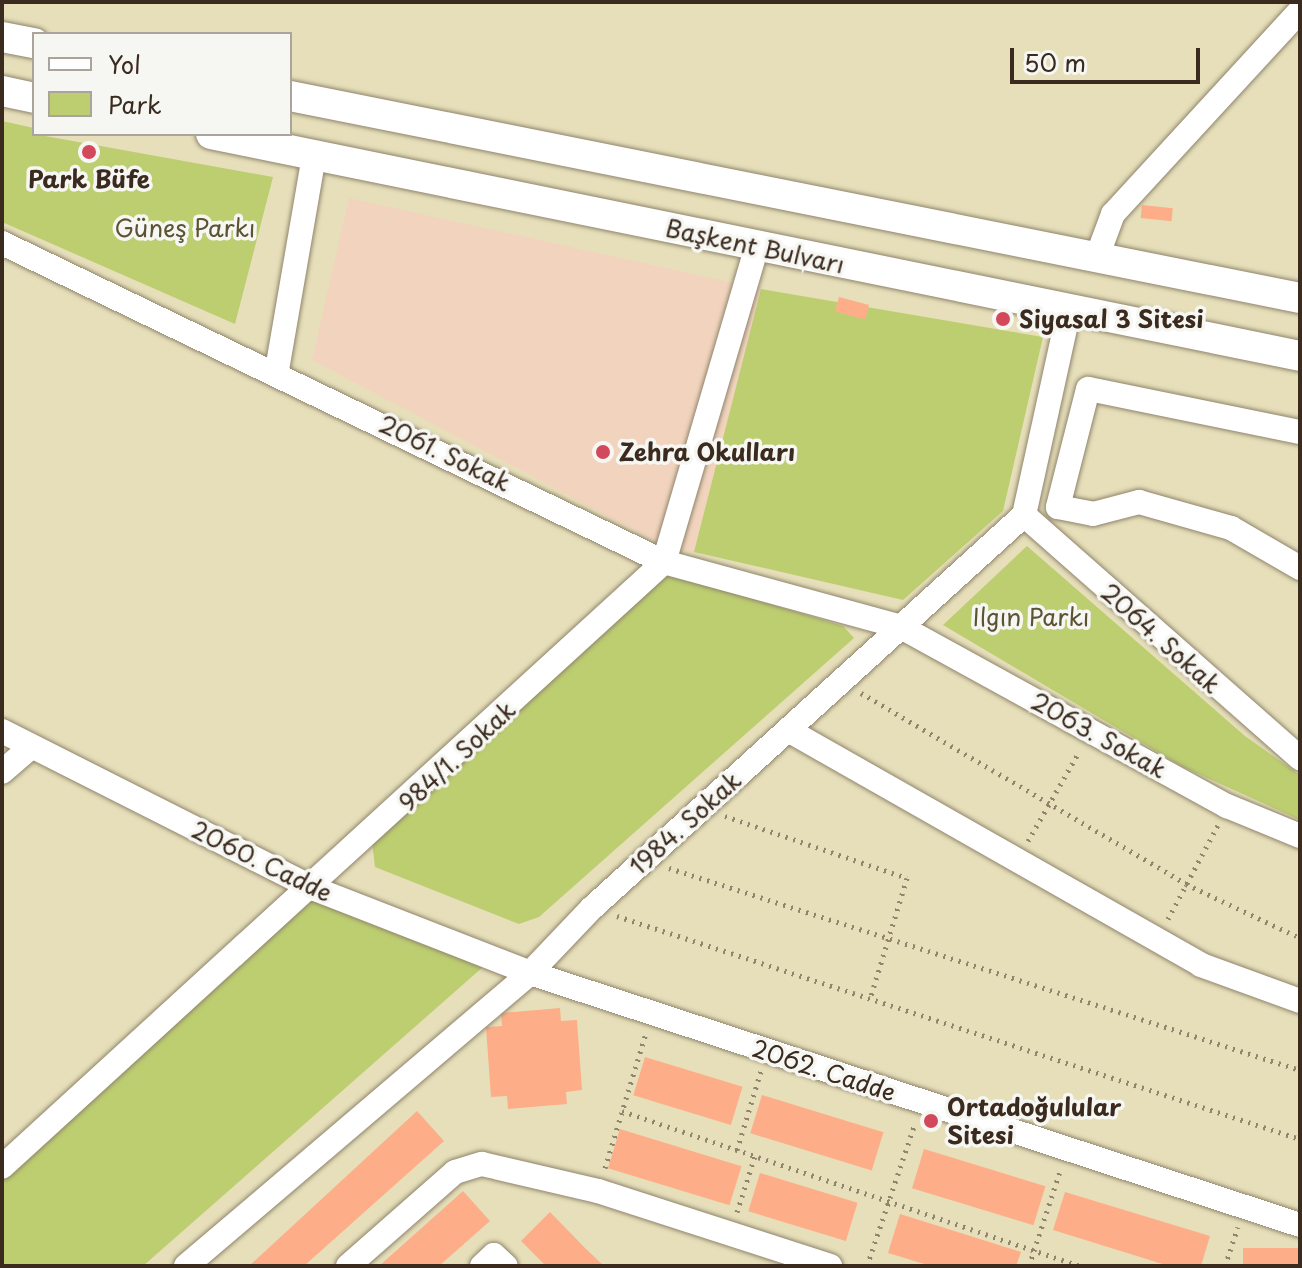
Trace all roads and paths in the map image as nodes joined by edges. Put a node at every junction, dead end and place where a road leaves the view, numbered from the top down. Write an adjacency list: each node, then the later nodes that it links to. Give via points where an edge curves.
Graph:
1 (1283, 2): 2 (street)
2 (1300, 12): 12 (street, via 1113,214)
3 (2, 37): 4 (main road)
4 (32, 43)
5 (2, 91): 7 (main road)
6 (292, 96): 12 (main road)
7 (32, 98)
8 (221, 136): 9 (main road, Başkent Bulvarı)
9 (314, 155): 11 (main road, Başkent Bulvarı); 16 (street)
10 (2, 243): 16 (street, 2061. Sokak)
11 (757, 246): 14 (main road, Başkent Bulvarı); 19 (street)
12 (1097, 257): 13 (main road)
13 (1300, 298)
14 (1069, 310): 15 (main road, Başkent Bulvarı); 18 (street)
15 (1300, 356)
16 (277, 370): 19 (street, 2061. Sokak)
17 (1300, 432): 20 (street, via 1088,389 1058,507 1093,514 1139,502 1231,528)
18 (1024, 515): 21 (street, 1984. Sokak); 27 (street, 2064. Sokak)
19 (664, 562): 21 (street, 2061. Sokak); 36 (street, 984/1. Sokak)
20 (1300, 568)
21 (901, 627): 22 (street, 1984. Sokak); 25 (street, 2063. Sokak)
22 (842, 681): 23 (street, 1984. Sokak); 29 (path)
23 (788, 730): 31 (street, 1984. Sokak); 34 (street)
24 (2, 731): 26 (street, 2060. Cadde)
25 (1092, 731): 29 (path); 30 (street, 2063. Sokak)
26 (31, 747): 28 (street); 36 (street, 2060. Cadde)
27 (1300, 758)
28 (2, 772)
29 (1050, 804): 34 (path); 35 (path)
30 (1227, 806): 32 (street, 2063. Sokak); 35 (path)
31 (701, 808): 33 (street, 1984. Sokak); 38 (path, via 907,878)
32 (1300, 836)
33 (645, 860): 37 (street, 1984. Sokak); 38 (path)
34 (1017, 860): 40 (street)
35 (1186, 884): 39 (path); 40 (path)
36 (315, 889): 41 (street, 2060. Cadde); 53 (street, 984/1. Sokak)
37 (592, 908): 41 (street, 1984. Sokak); 42 (path)
38 (889, 938): 42 (path); 46 (path)
39 (1300, 938)
40 (1157, 940): 43 (street, via 1201,965)
41 (530, 973): 44 (street, 2062. Cadde); 60 (street, 1984. Sokak)
42 (870, 999): 49 (path)
43 (1300, 1001)
44 (652, 1013): 45 (street, 2062. Cadde); 48 (path)
45 (767, 1051): 47 (street, 2062. Cadde); 51 (path)
46 (1300, 1070)
47 (922, 1103): 50 (street, 2062. Cadde); 55 (path)
48 (622, 1111): 51 (path); 54 (path)
49 (1300, 1139)
50 (1067, 1149): 56 (street, 2062. Cadde); 59 (path)
51 (737, 1150): 52 (path)
52 (755, 1156): 55 (path); 58 (path)
53 (2, 1167)
54 (598, 1191): 58 (street); 61 (street, via 469,1164)
55 (888, 1201): 59 (path); 65 (path)
56 (1245, 1208): 57 (street, 2062. Cadde); 68 (path)
57 (1300, 1225)
58 (730, 1233): 64 (street)
59 (1034, 1250): 66 (path); 67 (path)
60 (187, 1266)
61 (348, 1266)
62 (482, 1266): 63 (street, via 494,1255)
63 (506, 1266)
64 (830, 1266)
65 (867, 1266)
66 (1029, 1266)
67 (1080, 1266)
68 (1225, 1266)

